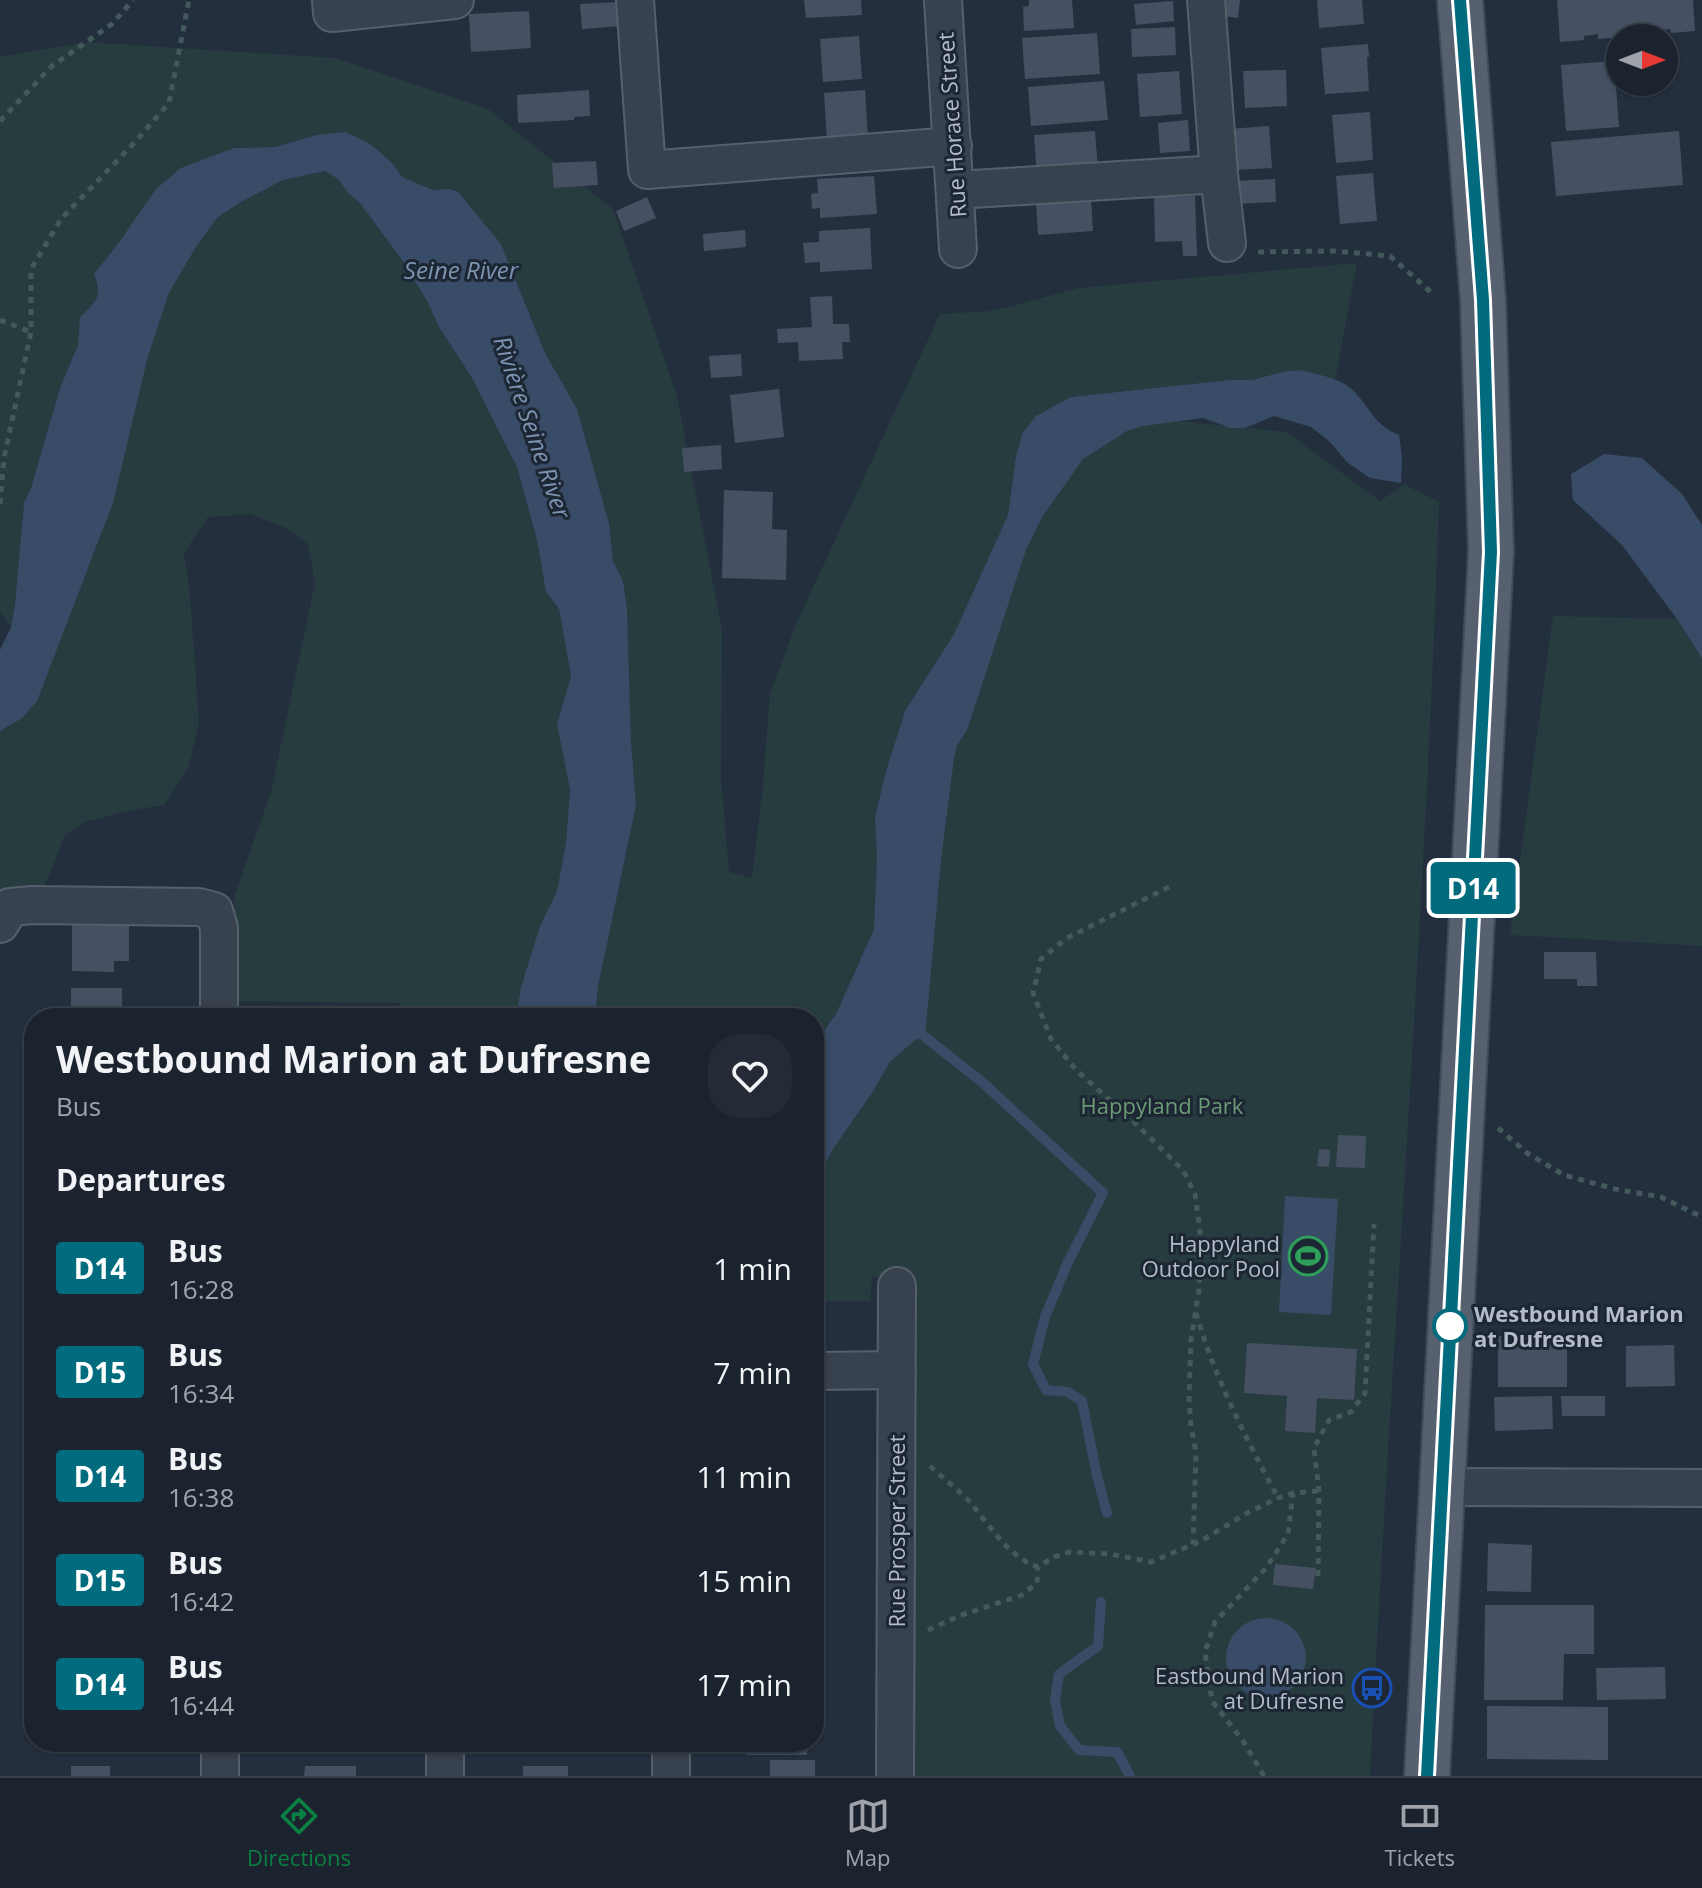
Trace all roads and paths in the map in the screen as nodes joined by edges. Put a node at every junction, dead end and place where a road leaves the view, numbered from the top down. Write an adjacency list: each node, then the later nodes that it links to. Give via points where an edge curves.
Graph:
1 (133, 0): 9 (path, via 112,24 52,66)
2 (189, 0): 17 (path, via 169,103 61,219 31,269)
3 (455, 0): 8 (street)
4 (635, 0): 10 (street, via 647,170)
5 (943, 0): 10 (street, Rue Horace Street)
6 (1206, 0): 11 (street)
7 (1460, 0): 30 (main road, via 1483,300 1491,552)
8 (331, 6)
9 (0, 121)
10 (953, 146): 12 (street, Rue Horace Street)
11 (1219, 174): 12 (street); 13 (street)
12 (956, 190): 14 (street, Rue Horace Street)
13 (1227, 243): 15 (path, via 1251,253 1390,256)
14 (958, 249)
15 (1433, 294)
16 (0, 320): 17 (path)
17 (31, 332): 18 (path, via 4,458)
18 (0, 504)
19 (1169, 887): 26 (path, via 1067,938 1041,959 1033,993 1051,1039 1068,1061 1183,1170 1195,1194 1200,1231)
20 (0, 924): 21 (street, via 10,907 33,905 214,911 219,928)
21 (219, 1008)
22 (1498, 1127): 23 (path, via 1564,1175 1661,1197)
23 (1702, 1217)
24 (1374, 1224): 32 (path, via 1365,1393 1351,1412 1329,1420 1314,1448)
25 (897, 1286): 27 (street, Rue Prosper Street)
26 (1195, 1310): 34 (path, via 1227,1398); 35 (path, via 1189,1398 1196,1452)
27 (897, 1370): 28 (street); 29 (street, Rue Prosper Street)
28 (824, 1371)
29 (896, 1455): 36 (path, via 920,1456 992,1532); 38 (street, Rue Prosper Street)
30 (1442, 1487): 31 (street); 47 (main road)
31 (1702, 1488)
32 (1319, 1491): 33 (path); 37 (path)
33 (1293, 1493): 34 (path); 46 (path, via 1288,1534 1266,1568 1215,1622 1205,1652 1212,1701)
34 (1278, 1498): 35 (path)
35 (1193, 1544): 36 (path, via 1151,1562 1070,1552)
36 (1038, 1567): 38 (path, via 1037,1583 1022,1595 959,1616)
37 (1318, 1576)
38 (896, 1649): 45 (street, Rue Prosper Street)
39 (220, 1752): 42 (street)
40 (445, 1752): 43 (street)
41 (671, 1752): 44 (street)
42 (220, 1776)
43 (445, 1776)
44 (671, 1776)
45 (895, 1776)
46 (1264, 1776)
47 (1427, 1776)

